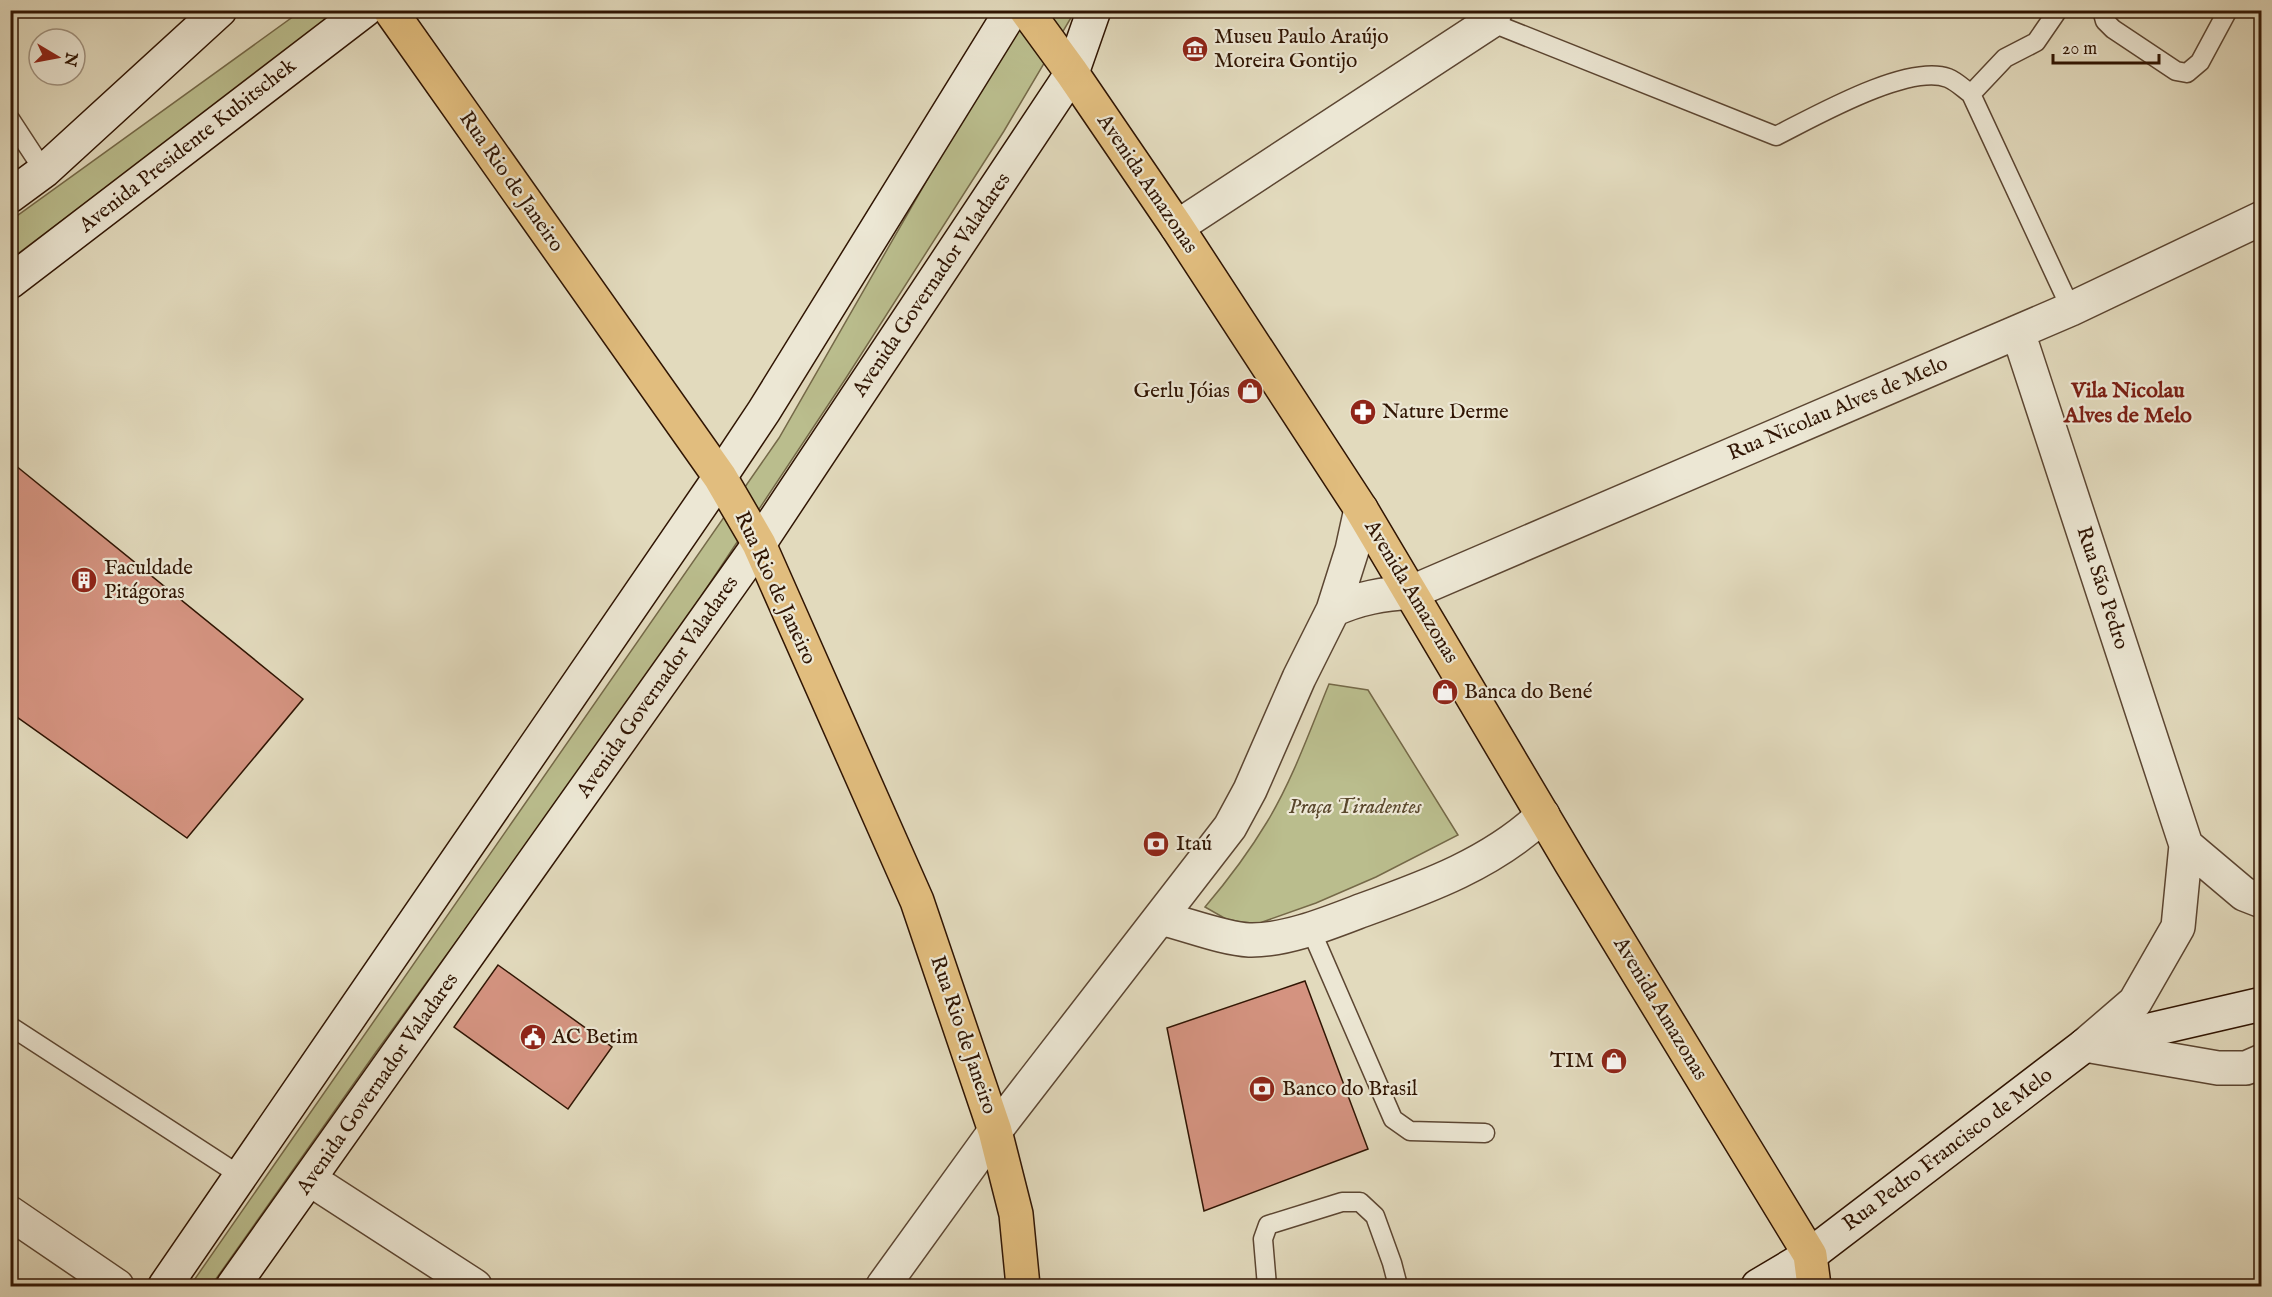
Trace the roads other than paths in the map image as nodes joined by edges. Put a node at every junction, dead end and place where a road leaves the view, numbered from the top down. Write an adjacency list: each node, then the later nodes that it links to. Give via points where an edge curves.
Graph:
1 (220, 10): 14 (street)
2 (365, 10): 18 (street, Avenida Presidente Kubitschek)
3 (390, 10): 21 (main road, Rua Rio de Janeiro)
4 (1012, 10): 21 (street)
5 (1026, 10): 11 (main road, Avenida Amazonas)
6 (1094, 10): 11 (street, Avenida Governador Valadares)
7 (2058, 10): 12 (lane, via 2036,42 2004,58)
8 (2102, 10): 9 (lane, via 2105,21 2114,29 2176,71 2187,73 2200,62)
9 (2228, 10)
10 (1493, 16): 12 (lane, via 1776,136 1860,94 1916,76 1948,78); 17 (street)
11 (1072, 73): 17 (main road, Avenida Amazonas); 23 (street, Avenida Governador Valadares)
12 (1971, 94): 19 (lane)
13 (10, 119): 14 (lane)
14 (44, 171): 15 (street)
15 (10, 196)
16 (2262, 218): 19 (street, Rua Nicolau Alves de Melo)
17 (1177, 227): 22 (main road, Avenida Amazonas)
18 (10, 282)
19 (2071, 309): 20 (street, Rua Nicolau Alves de Melo)
20 (2018, 332): 24 (street, Rua Nicolau Alves de Melo); 27 (street, Rua São Pedro)
21 (720, 477): 23 (main road, Rua Rio de Janeiro); 37 (street)
22 (1362, 509): 24 (main road, Avenida Amazonas); 25 (street)
23 (759, 544): 35 (main road, Rua Rio de Janeiro, via 916,901); 38 (street, Avenida Governador Valadares)
24 (1412, 592): 25 (street, Rua Nicolau Alves de Melo, via 1377,595); 26 (main road, Avenida Amazonas)
25 (1333, 610): 29 (street, via 1230,827)
26 (1543, 815): 30 (street, via 1509,843 1438,881); 40 (main road, Avenida Amazonas)
27 (2186, 845): 28 (street, via 2244,894); 33 (street, Rua São Pedro, via 2178,927 2135,1002)
28 (2262, 902)
29 (1160, 918): 30 (street, via 1248,940 1277,938); 35 (street)
30 (1310, 928): 36 (lane, via 1392,1119 1410,1131)
31 (2262, 1004): 33 (street)
32 (10, 1026): 37 (lane)
33 (2085, 1045): 34 (street, via 2218,1068 2246,1068); 40 (street, Rua Pedro Francisco de Melo)
34 (2262, 1061)
35 (995, 1131): 45 (street); 46 (main road, Rua Rio de Janeiro, via 1016,1214)
36 (1485, 1132)
37 (241, 1176): 42 (street)
38 (310, 1180): 43 (street, Avenida Governador Valadares); 44 (street)
39 (10, 1213): 41 (street)
40 (1810, 1255): 49 (street, Rua Pedro Francisco de Melo); 50 (main road, Avenida Amazonas)
41 (117, 1287)
42 (165, 1287)
43 (233, 1287)
44 (475, 1287)
45 (883, 1287)
46 (1023, 1287)
47 (1267, 1287): 48 (lane, via 1263,1239 1268,1225 1342,1202 1360,1202 1375,1216)
48 (1398, 1287)
49 (1758, 1287)
50 (1814, 1287)

